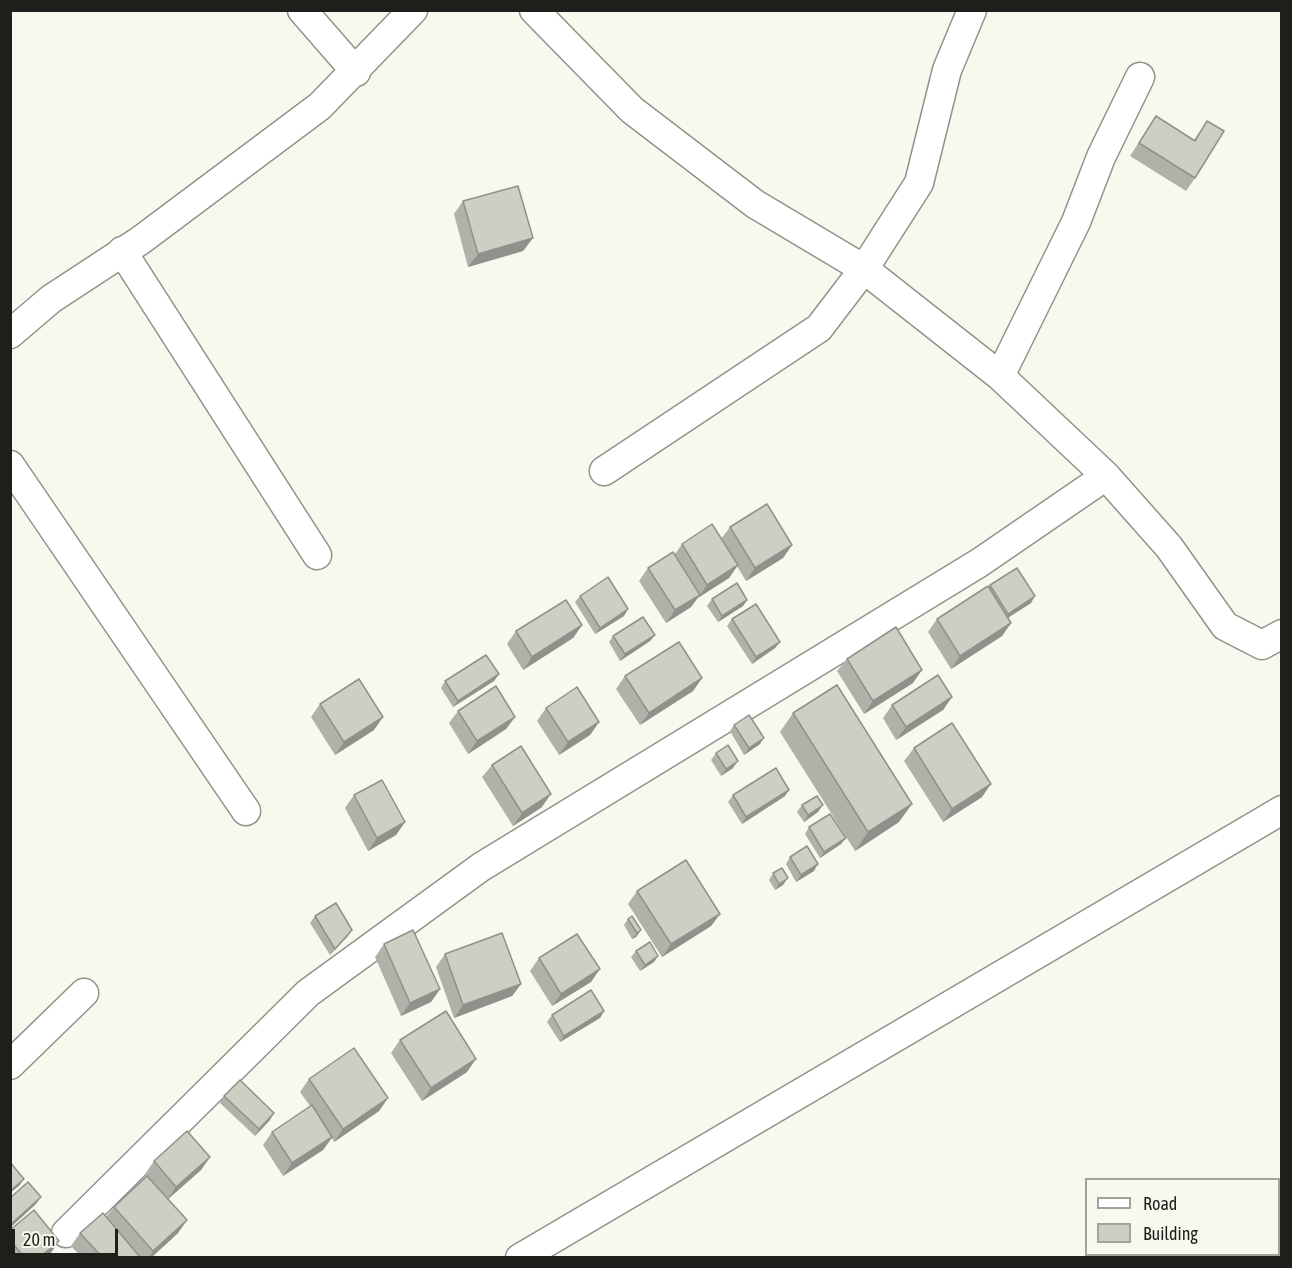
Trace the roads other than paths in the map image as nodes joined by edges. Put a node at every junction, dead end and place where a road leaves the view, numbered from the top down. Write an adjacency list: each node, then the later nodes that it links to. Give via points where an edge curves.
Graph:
1 (302, 10): 5 (street)
2 (413, 10): 5 (street)
3 (534, 10): 8 (street, via 632,110 755,204)
4 (972, 10): 8 (street, via 947,70 919,183)
5 (356, 72): 7 (street, via 320,106)
6 (1140, 77): 10 (street, via 1101,157 1076,222)
7 (122, 251): 9 (street, via 51,299); 14 (street)
8 (864, 269): 10 (street); 12 (street, via 819,328)
9 (10, 334)
10 (1000, 376): 13 (street)
11 (10, 465): 17 (street)
12 (604, 471)
13 (1106, 476): 15 (street, via 1169,547 1225,626 1262,645); 20 (street, via 979,563 481,867 327,979 308,993)
14 (317, 555)
15 (1281, 634)
16 (1281, 810): 21 (street)
17 (246, 811)
18 (84, 993): 19 (street)
19 (10, 1065)
20 (66, 1233)
21 (520, 1257)

